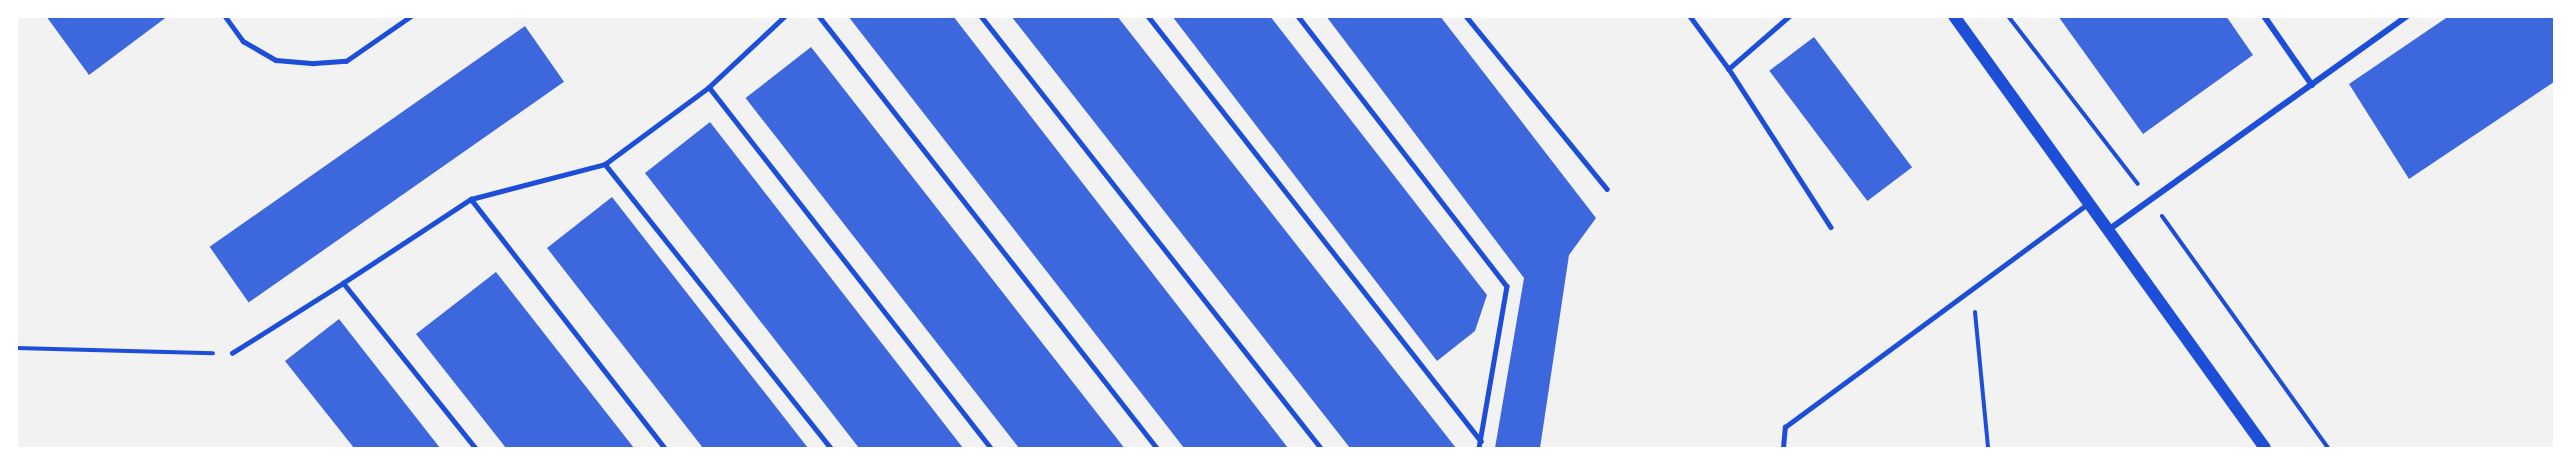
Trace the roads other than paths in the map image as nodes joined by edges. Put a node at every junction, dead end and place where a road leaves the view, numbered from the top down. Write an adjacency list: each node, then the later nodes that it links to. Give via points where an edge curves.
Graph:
1 (225, 16): 2 (lane, via 243,41 276,60 314,63 346,62)
2 (411, 16)
3 (785, 16): 16 (lane)
4 (819, 16): 30 (lane)
5 (981, 16): 31 (lane)
6 (1148, 16): 25 (lane)
7 (1298, 16): 25 (lane, via 1507,286)
8 (1466, 16): 18 (lane)
9 (1690, 16): 14 (lane)
10 (1790, 16): 14 (lane)
11 (1954, 16): 20 (main road)
12 (2264, 16): 15 (street)
13 (2407, 16): 15 (street)
14 (1729, 69): 21 (lane)
15 (2312, 85): 22 (street)
16 (709, 87): 17 (lane); 29 (lane)
17 (605, 164): 19 (lane); 28 (lane)
18 (1607, 189)
19 (471, 199): 23 (lane); 27 (lane)
20 (2091, 200): 22 (main road); 33 (lane, via 1785,427)
21 (1831, 227)
22 (2111, 228): 34 (main road)
23 (343, 283): 24 (lane); 26 (lane)
24 (232, 353)
25 (1481, 441): 32 (lane)
26 (474, 448)
27 (665, 448)
28 (831, 448)
29 (991, 448)
30 (1158, 448)
31 (1321, 448)
32 (1479, 448)
33 (1783, 448)
34 (2265, 448)

